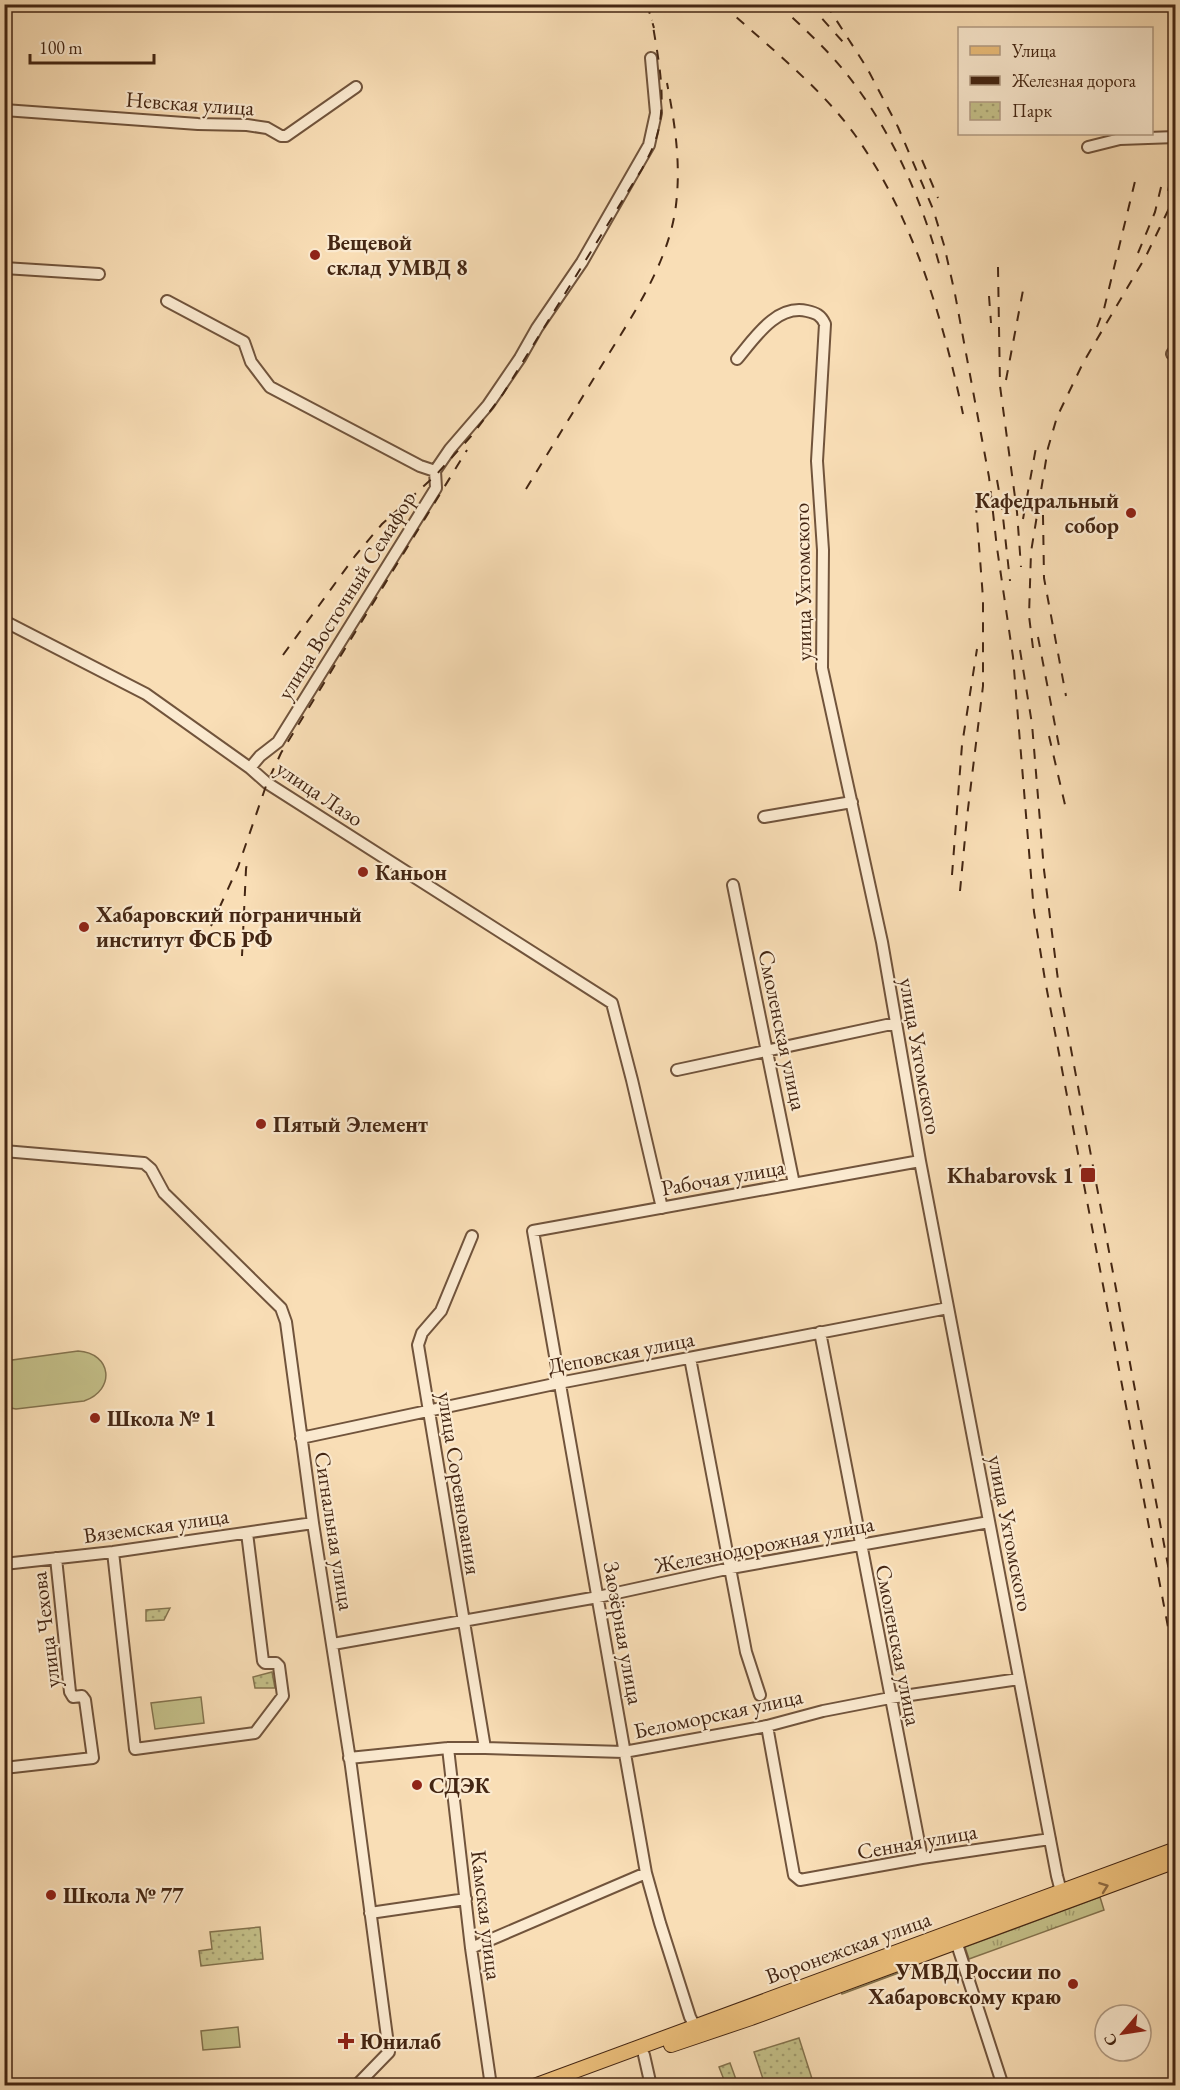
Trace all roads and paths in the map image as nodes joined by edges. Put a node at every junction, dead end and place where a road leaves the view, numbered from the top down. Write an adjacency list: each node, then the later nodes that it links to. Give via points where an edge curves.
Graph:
1 (651, 57): 10 (street, улица Восточный Семафор, via 656,113 649,145 582,262 520,358)
2 (356, 87): 3 (street, Невская улица, via 286,136 247,125)
3 (4, 110)
4 (1176, 137): 5 (street, via 1120,139)
5 (1088, 147)
6 (4, 268): 7 (street)
7 (99, 274)
8 (167, 301): 10 (street, via 244,342 250,362 270,387)
9 (737, 359): 13 (street, улица Ухтомского, via 765,326 783,314 801,309 815,313 825,324 817,461 823,550 822,668)
10 (435, 471): 12 (street, улица Восточный Семафор, via 436,488 411,529 278,742)
11 (4, 621): 12 (street, улица Лазо, via 146,694)
12 (250, 768): 22 (street, улица Лазо, via 612,1003)
13 (852, 802): 14 (street); 16 (street, улица Ухтомского)
14 (764, 817)
15 (733, 885): 17 (street, Смоленская улица)
16 (896, 1023): 17 (street); 20 (street, улица Ухтомского)
17 (767, 1051): 18 (street); 21 (street, Смоленская улица)
18 (677, 1070)
19 (4, 1151): 30 (street, Сигнальная улица, via 144,1163 151,1169 164,1192 281,1308)
20 (920, 1161): 21 (street, Рабочая улица); 25 (street, улица Ухтомского)
21 (794, 1184): 22 (street, Рабочая улица)
22 (662, 1208): 23 (street, Рабочая улица)
23 (533, 1231): 28 (street, Заозёрная улица)
24 (472, 1236): 29 (street, улица Соревнования, via 441,1311 422,1333 418,1345)
25 (948, 1308): 26 (street, Деповская улица); 31 (street, улица Ухтомского)
26 (820, 1332): 27 (street, Деповская улица); 34 (street, Смоленская улица)
27 (690, 1358): 28 (street, Деповская улица); 38 (street)
28 (560, 1383): 29 (street, Деповская улица); 39 (street, Заозёрная улица)
29 (428, 1412): 30 (street, Деповская улица); 40 (street, улица Соревнования)
30 (301, 1438): 32 (street, Сигнальная улица)
31 (989, 1522): 34 (street, Железнодорожная улица); 42 (street, улица Ухтомского)
32 (314, 1523): 33 (street, Вяземская улица); 41 (street, Сигнальная улица)
33 (247, 1533): 35 (street, Вяземская улица); 35 (street, via 263,1660 279,1666 283,1696 255,1733 135,1749)
34 (860, 1546): 38 (street, Железнодорожная улица); 44 (street, Смоленская улица)
35 (113, 1552): 36 (street, Вяземская улица)
36 (56, 1558): 37 (street, Вяземская улица); 50 (street, улица Чехова, via 70,1692 85,1700 93,1758)
37 (4, 1564)
38 (731, 1568): 39 (street, Железнодорожная улица); 43 (street, via 746,1652)
39 (598, 1597): 40 (street, Железнодорожная улица); 48 (street, Заозёрная улица)
40 (464, 1621): 41 (street, Железнодорожная улица); 47 (street, улица Соревнования)
41 (333, 1644): 49 (street, Сигнальная улица)
42 (1019, 1678): 44 (street, Беломорская улица); 51 (street, улица Ухтомского)
43 (760, 1695)
44 (890, 1698): 45 (street, Беломорская улица); 53 (street, Смоленская улица)
45 (766, 1726): 48 (street, Беломорская улица); 53 (street, Сенная улица, via 796,1879)
46 (448, 1748): 47 (street, Беломорская улица); 49 (street, Беломорская улица); 57 (street, Камская улица)
47 (485, 1748): 48 (street, Беломорская улица)
48 (624, 1752): 55 (street, Заозёрная улица)
49 (350, 1758): 58 (street, Сигнальная улица)
50 (4, 1768)
51 (1050, 1839): 53 (street, Сенная улица); 56 (street, улица Ухтомского)
52 (1176, 1849): 56 (main road, Воронежская улица)
53 (921, 1858)
54 (1176, 1861): 56 (main road, Воронежская улица, one-way to 54)
55 (646, 1873): 60 (street); 61 (street, Заозёрная улица)
56 (1062, 1896): 59 (main road, Воронежская улица)
57 (466, 1899): 58 (street); 60 (street, Камская улица)
58 (370, 1913): 63 (street, Сигнальная улица, via 389,2052)
59 (954, 1937): 61 (main road, Воронежская улица); 68 (street)
60 (471, 1948): 64 (street, Камская улица)
61 (697, 2030): 62 (main road, Воронежская улица); 65 (main road, Воронежская улица)
62 (644, 2055): 66 (main road, Воронежская улица); 67 (street)
63 (356, 2085)
64 (491, 2085)
65 (534, 2085)
66 (562, 2085)
67 (651, 2085)
68 (1003, 2085)

